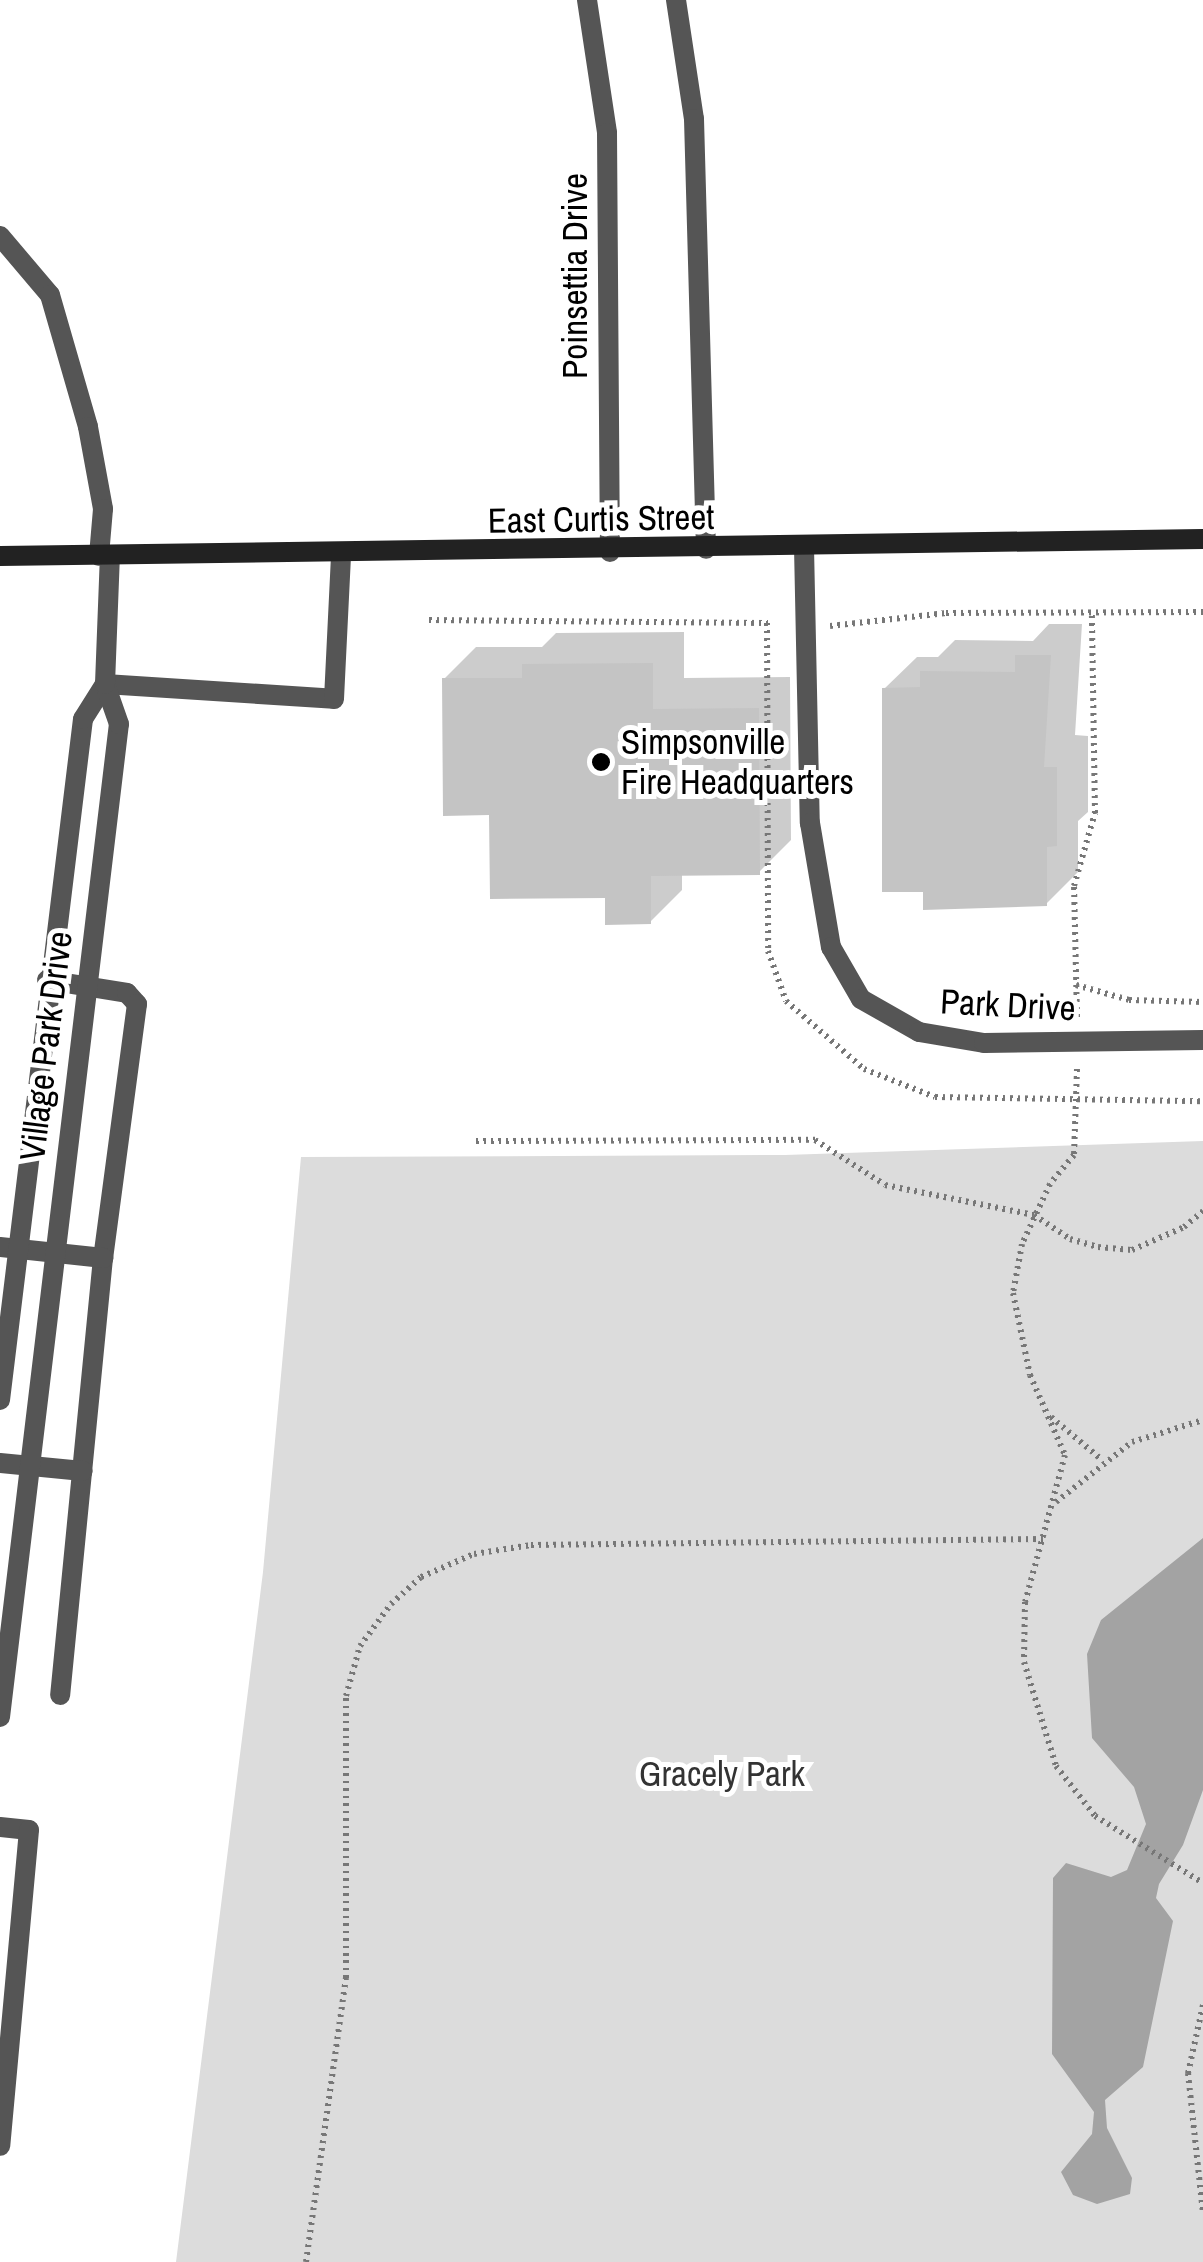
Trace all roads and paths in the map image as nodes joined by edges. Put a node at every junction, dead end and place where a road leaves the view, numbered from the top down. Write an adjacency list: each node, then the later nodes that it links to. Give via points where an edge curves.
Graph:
1 (587, 0): 7 (street, Poinsettia Drive, via 606,133)
2 (676, 0): 6 (street, via 694,119)
3 (0, 236): 9 (street, Village Park Drive, via 50,295 88,428)
4 (1203, 540): 5 (main road, East Curtis Street)
5 (804, 547): 6 (main road, East Curtis Street); 19 (street, Park Drive, via 810,823 831,947 861,1000 918,1032 984,1042)
6 (706, 549): 7 (main road, East Curtis Street)
7 (610, 552): 10 (main road, East Curtis Street)
8 (0, 556): 9 (main road, East Curtis Street)
9 (104, 556): 10 (main road, East Curtis Street); 13 (street, Village Park Drive)
10 (341, 556): 13 (street, via 334,700)
11 (1092, 611): 16 (path, via 1095,814 1074,886)
12 (767, 622): 22 (path, via 768,950 786,1000 864,1069 935,1097)
13 (105, 684): 14 (street, Village Park Drive, via 84,719); 15 (street, Village Park Drive, via 119,724)
14 (47, 980): 15 (street); 26 (street, Village Park Drive)
15 (87, 985): 27 (street, Village Park Drive); 28 (street, via 128,993 137,1004)
16 (1076, 985): 17 (path, via 1130,1000); 18 (path)
17 (1203, 1002)
18 (1077, 1020)
19 (1203, 1040)
20 (1077, 1067): 22 (path)
21 (1203, 1100): 22 (path)
22 (1078, 1102): 25 (path, via 1074,1155)
23 (476, 1140): 25 (path, via 815,1140 884,1185)
24 (1203, 1211): 25 (path, via 1184,1228 1132,1250 1070,1238)
25 (1034, 1215): 30 (path, via 1014,1293 1030,1374)
26 (9, 1248): 27 (street); 29 (street, Village Park Drive)
27 (52, 1253): 28 (street); 34 (street, Village Park Drive)
28 (103, 1258): 35 (street)
29 (0, 1400)
30 (1050, 1416): 32 (path); 36 (path, via 1065,1455)
31 (1203, 1420): 32 (path, via 1132,1442)
32 (1102, 1460): 36 (path)
33 (0, 1463): 34 (street)
34 (28, 1468): 35 (street); 39 (street, Village Park Drive)
35 (83, 1471): 38 (street)
36 (1056, 1502): 37 (path)
37 (1043, 1539): 41 (path, via 1024,1602 1024,1662 1056,1766 1095,1816); 45 (path, via 530,1545 474,1554 421,1577 390,1604 360,1646 346,1696 346,1978)
38 (60, 1695)
39 (0, 1718)
40 (0, 1827): 43 (street, via 29,1830)
41 (1203, 1883)
42 (1203, 2005): 44 (path, via 1188,2073)
43 (0, 2146)
44 (1203, 2212)
45 (306, 2262)

